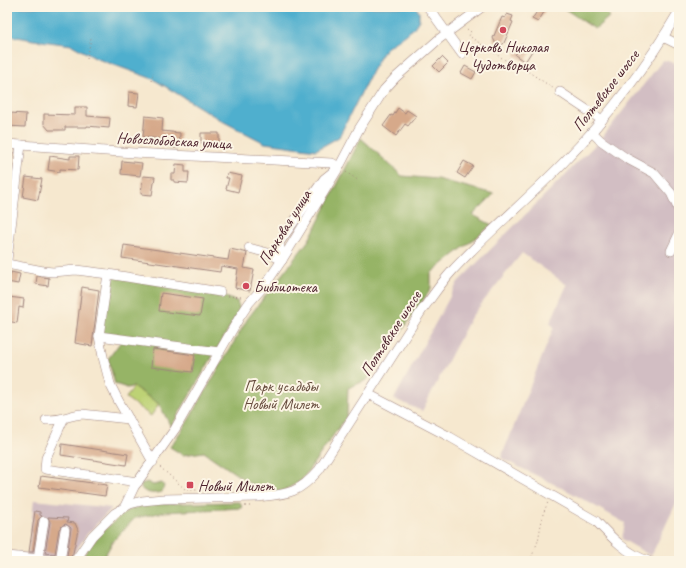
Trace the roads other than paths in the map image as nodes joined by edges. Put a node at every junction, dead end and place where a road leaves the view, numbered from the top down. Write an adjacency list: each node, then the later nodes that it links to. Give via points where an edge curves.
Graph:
1 (428, 7): 5 (street)
2 (482, 7): 5 (street, Парковая улица)
3 (679, 11): 4 (street, Полтевское шоссе)
4 (676, 23): 6 (street, Полтевское шоссе)
5 (447, 33): 8 (street); 14 (street, Парковая улица, via 387,86 359,129)
6 (663, 37): 7 (street); 10 (street, Полтевское шоссе)
7 (679, 45)
8 (462, 54)
9 (560, 92): 10 (street)
10 (602, 120): 11 (street, Полтевское шоссе)
11 (592, 132): 15 (street, via 626,158 654,173 671,193); 26 (street, Полтевское шоссе, via 452,272 422,310)
12 (7, 144): 13 (street, Новослободская улица)
13 (21, 145): 14 (street, Новослободская улица, via 332,163); 19 (street)
14 (339, 167): 20 (street, Парковая улица)
15 (679, 210)
16 (679, 234): 18 (street)
17 (249, 248): 20 (street)
18 (671, 251)
19 (7, 260)
20 (282, 260): 25 (street, Парковая улица, via 238,318)
21 (7, 264): 22 (street, via 48,271 76,270)
22 (108, 274): 23 (street); 24 (street)
23 (220, 292)
24 (99, 336): 25 (street); 27 (street, via 110,384)
25 (219, 352): 30 (street, Парковая улица)
26 (368, 394): 32 (street, Полтевское шоссе, via 319,470 299,489 263,497 149,500); 40 (street, via 404,408 596,521 614,540 640,558)
27 (129, 419): 29 (street, via 75,414); 30 (street)
28 (46, 420): 29 (street)
29 (63, 420): 31 (street, via 46,458 45,469)
30 (153, 462): 31 (street, Парковая улица)
31 (138, 482): 32 (street, Парковая улица)
32 (125, 506): 39 (street, Полтевское шоссе, via 92,536)
33 (44, 521): 36 (street)
34 (65, 530): 37 (street)
35 (7, 556): 36 (street)
36 (38, 558): 37 (street)
37 (60, 561): 38 (street)
38 (64, 561)
39 (75, 561)
40 (649, 561)

